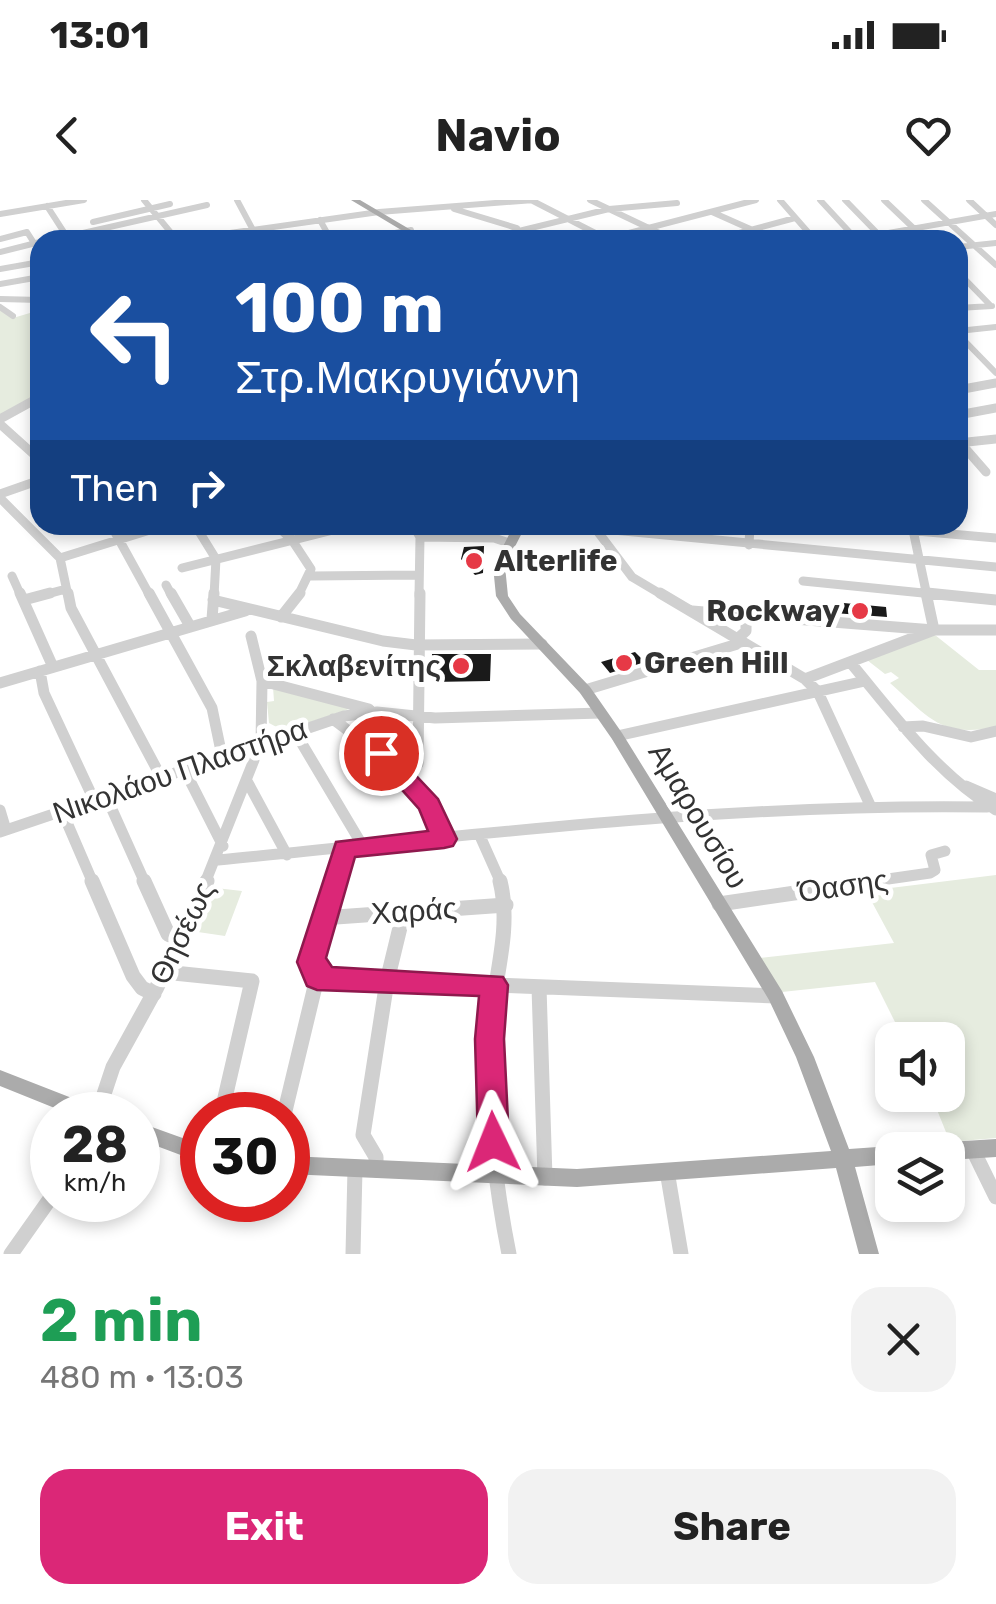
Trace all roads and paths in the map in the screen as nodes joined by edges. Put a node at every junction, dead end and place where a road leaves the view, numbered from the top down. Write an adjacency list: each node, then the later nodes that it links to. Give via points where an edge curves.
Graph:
1 (27, 200): 26 (street)
2 (81, 200): 20 (street); 36 (street)
3 (144, 200): 24 (street)
4 (237, 200): 45 (street)
5 (358, 200): 27 (main road)
6 (430, 200): 22 (street)
7 (532, 200): 17 (street); 34 (street)
8 (590, 200): 25 (street)
9 (756, 200): 28 (street)
10 (780, 200): 33 (street)
11 (820, 200): 55 (street)
12 (844, 200): 56 (street)
13 (884, 200): 57 (street)
14 (924, 200): 37 (street)
15 (969, 200): 32 (street)
16 (680, 201): 18 (street); 38 (street)
17 (474, 202): 22 (street); 40 (street)
18 (658, 202): 25 (street)
19 (170, 204): 24 (street)
20 (48, 206): 26 (street); 42 (street)
21 (207, 206): 23 (street)
22 (444, 206): 27 (street); 40 (street)
23 (189, 208): 31 (street)
24 (151, 209): 31 (street); 36 (street)
25 (609, 209): 34 (street); 38 (street)
26 (22, 210): 29 (street)
27 (382, 212): 35 (street); 47 (main road); 48 (main road)
28 (712, 212): 38 (street); 41 (street)
29 (0, 214)
30 (996, 214): 32 (street)
31 (158, 216): 43 (street); 44 (street)
32 (986, 216): 37 (street); 39 (street)
33 (795, 218): 41 (street); 54 (street)
34 (567, 219): 40 (street); 50 (street)
35 (320, 220): 45 (street); 46 (street)
36 (93, 222): 43 (street)
37 (950, 224): 57 (street); 58 (street)
38 (652, 225): 51 (street); 52 (street)
39 (996, 225)
40 (519, 229): 49 (street)
41 (752, 229): 53 (street)
42 (63, 230)
43 (99, 230)
44 (170, 230)
45 (253, 230)
46 (324, 230)
47 (410, 230)
48 (410, 230)
49 (516, 230)
50 (588, 230)
51 (635, 230)
52 (659, 230)
53 (749, 230)
54 (806, 230)
55 (845, 230)
56 (875, 230)
57 (916, 230)
58 (957, 230)
59 (30, 234): 60 (street)
60 (1, 239): 66 (street)
61 (968, 240): 65 (street)
62 (996, 243): 65 (street)
63 (30, 244): 66 (street)
64 (968, 245): 65 (street)
65 (974, 245): 68 (street)
66 (4, 251)
67 (30, 264): 69 (street)
68 (996, 265)
69 (0, 269)
70 (30, 279): 72 (street)
71 (968, 282): 75 (street)
72 (0, 284)
73 (0, 299): 74 (street)
74 (30, 300)
75 (993, 306): 77 (street)
76 (0, 307): 78 (street)
77 (968, 307)
78 (14, 316)
79 (996, 327): 80 (street)
80 (968, 331)
81 (968, 343): 82 (street)
82 (996, 373)
83 (996, 382): 84 (street)
84 (968, 388)
85 (30, 403): 88 (street)
86 (996, 408): 87 (street)
87 (968, 414)
88 (0, 422): 91 (street)
89 (996, 438): 90 (street)
90 (968, 441)
91 (30, 450)
92 (968, 453): 93 (street)
93 (986, 472)
94 (30, 484): 95 (street)
95 (0, 496): 96 (street)
96 (30, 527)
97 (38, 535): 116 (street)
98 (119, 535): 110 (street)
99 (131, 535): 110 (street)
100 (201, 535): 117 (street)
101 (287, 535): 113 (street)
102 (312, 535): 113 (street)
103 (418, 535): 111 (street)
104 (514, 535): 114 (main road, Αμαρουσίου)
105 (601, 535): 132 (street, via 632,578)
106 (663, 535): 115 (street)
107 (750, 535): 115 (street)
108 (915, 535): 118 (street)
109 (965, 535): 112 (street)
110 (121, 538): 116 (street); 139 (street)
111 (420, 538): 114 (street); 121 (street)
112 (996, 538)
113 (292, 540): 117 (street); 123 (street)
114 (509, 543): 141 (main road, Αμαρουσίου, via 499,586)
115 (749, 545): 118 (street)
116 (60, 558): 126 (street)
117 (216, 559): 119 (street); 129 (street)
118 (922, 561): 120 (street); 127 (street)
119 (182, 568)
120 (996, 568)
121 (418, 575): 123 (street); 143 (street)
122 (12, 576): 128 (street)
123 (311, 576): 134 (street)
124 (803, 581): 127 (street)
125 (166, 585): 136 (street)
126 (66, 588): 128 (street); 144 (street)
127 (930, 596): 130 (street); 137 (street)
128 (24, 600): 146 (street)
129 (213, 600): 131 (street); 135 (street)
130 (996, 600)
131 (251, 610): 134 (street); 135 (street)
132 (688, 611): 133 (street); 142 (street)
133 (746, 614): 137 (street); 142 (street)
134 (282, 617): 143 (street)
135 (212, 619): 136 (street)
136 (190, 626): 139 (street)
137 (934, 630): 138 (street); 145 (street)
138 (996, 630)
139 (171, 632): 144 (street); 162 (street, via 212,708)
140 (252, 636): 148 (street, Θησέως)
141 (539, 640): 143 (street); 151 (main road, Αμαρουσίου)
142 (738, 641): 147 (street); 151 (street)
143 (416, 645): 155 (street)
144 (95, 654): 146 (street); 165 (street)
145 (850, 662): 147 (street); 149 (street)
146 (46, 669): 150 (street); 167 (street, via 44,692)
147 (805, 679): 152 (street)
148 (262, 681): 153 (street); 161 (street, Θησέως)
149 (864, 681): 152 (street); 157 (street)
150 (0, 683)
151 (585, 690): 154 (main road, Αμαρουσίου)
152 (818, 692): 160 (street); 168 (street)
153 (377, 712): 155 (street, Νικολάου Πλαστήρα); 156 (street, Νικολάου Πλαστήρα)
154 (601, 713): 155 (street, Νικολάου Πλαστήρα); 160 (main road, Αμαρουσίου)
155 (416, 717): 163 (street)
156 (333, 719): 159 (street, Νικολάου Πλαστήρα); 175 (street, via 399,769 430,805)
157 (903, 727): 158 (street, via 963,736); 169 (street, via 929,757)
158 (996, 731)
159 (295, 732): 161 (street, Νικολάου Πλαστήρα); 176 (street)
160 (617, 736): 172 (main road, Αμαρουσίου)
161 (256, 745): 162 (street, Νικολάου Πλαστήρα); 166 (street, Θησέως)
162 (222, 756): 164 (street, Νικολάου Πλαστήρα)
163 (418, 764)
164 (184, 769): 165 (street, Νικολάου Πλαστήρα); 179 (street)
165 (160, 777): 167 (street, Νικολάου Πλαστήρα)
166 (247, 781): 179 (street, Θησέως); 180 (street)
167 (100, 798): 171 (street, Νικολάου Πλαστήρα); 185 (street, via 168,934)
168 (870, 805): 169 (street); 172 (street)
169 (993, 805)
170 (0, 810): 173 (street)
171 (62, 812): 173 (street, Νικολάου Πλαστήρα); 191 (street, via 133,976)
172 (668, 817): 174 (street); 181 (main road, Αμαρουσίου)
173 (3, 831)
174 (480, 836): 175 (street); 182 (street)
175 (444, 839): 176 (street)
176 (364, 848): 177 (street)
177 (345, 849): 180 (street); 184 (street)
178 (945, 851): 181 (street, Όασης, via 931,855 930,873)
179 (220, 853): 180 (street); 185 (street, Θησέως)
180 (287, 854)
181 (719, 904): 192 (main road, Αμαρουσίου)
182 (506, 905): 183 (street, Χαράς); 189 (street)
183 (404, 911): 184 (street, Χαράς); 188 (street)
184 (322, 918): 187 (street, via 310,961 319,968)
185 (178, 939): 186 (street, Θησέως)
186 (164, 972): 191 (street, Θησέως); 196 (street, via 250,978)
187 (317, 978): 188 (street); 197 (street)
188 (387, 981): 189 (street); 204 (street, via 363,1136 376,1157)
189 (494, 985): 190 (street); 206 (street)
190 (539, 987): 192 (street); 207 (street)
191 (154, 994): 195 (street, Θησέως)
192 (776, 996): 202 (main road, Αμαρουσίου)
193 (0, 1078): 194 (main road)
194 (36, 1092)
195 (105, 1092)
196 (227, 1092)
197 (290, 1092)
198 (996, 1148): 200 (main road)
199 (965, 1150): 200 (main road)
200 (973, 1150): 208 (street)
201 (875, 1156): 202 (main road)
202 (843, 1158): 205 (main road); 214 (main road, Αμαρουσίου)
203 (310, 1166): 204 (main road)
204 (366, 1169): 206 (main road); 211 (street)
205 (667, 1171): 207 (main road); 213 (street)
206 (494, 1176): 207 (main road); 212 (street)
207 (546, 1178)
208 (996, 1197)
209 (34, 1222): 210 (street)
210 (12, 1254)
211 (353, 1254)
212 (509, 1254)
213 (681, 1254)
214 (869, 1254)

